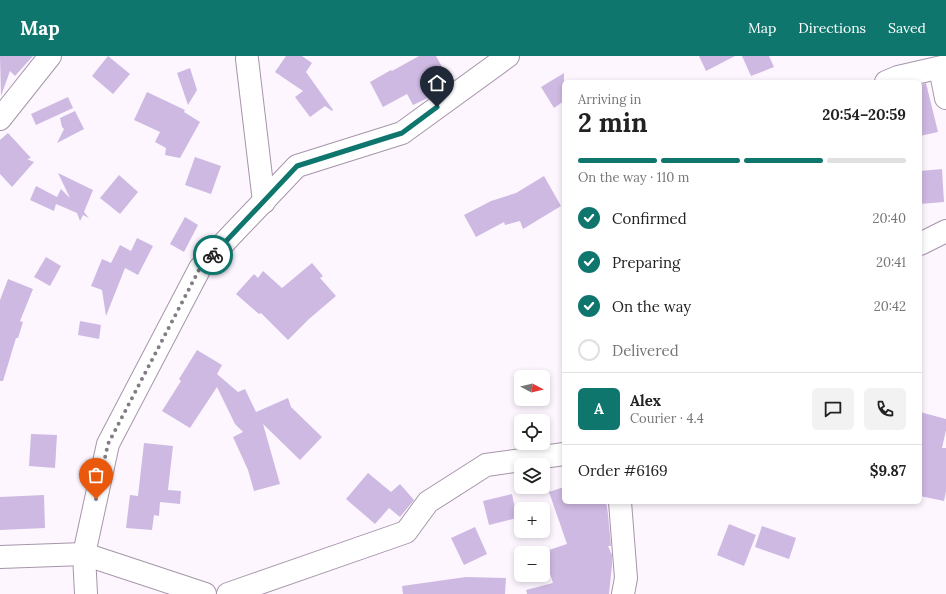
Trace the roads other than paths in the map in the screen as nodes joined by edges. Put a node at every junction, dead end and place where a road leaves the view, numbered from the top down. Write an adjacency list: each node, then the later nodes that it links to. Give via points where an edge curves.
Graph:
1 (50, 56): 7 (street)
2 (508, 56): 8 (street, via 402,133 297,166)
3 (247, 59): 8 (street)
4 (943, 67): 5 (street); 6 (street)
5 (891, 80)
6 (946, 98)
7 (0, 119)
8 (264, 202): 13 (street, via 200,268 108,444)
9 (946, 231): 10 (street)
10 (922, 243)
11 (562, 454): 17 (street, via 486,465 428,502 406,532)
12 (620, 504): 18 (street, via 626,578)
13 (84, 554): 14 (street); 15 (street); 16 (street)
14 (0, 557)
15 (86, 594)
16 (206, 594)
17 (228, 594)
18 (623, 594)

